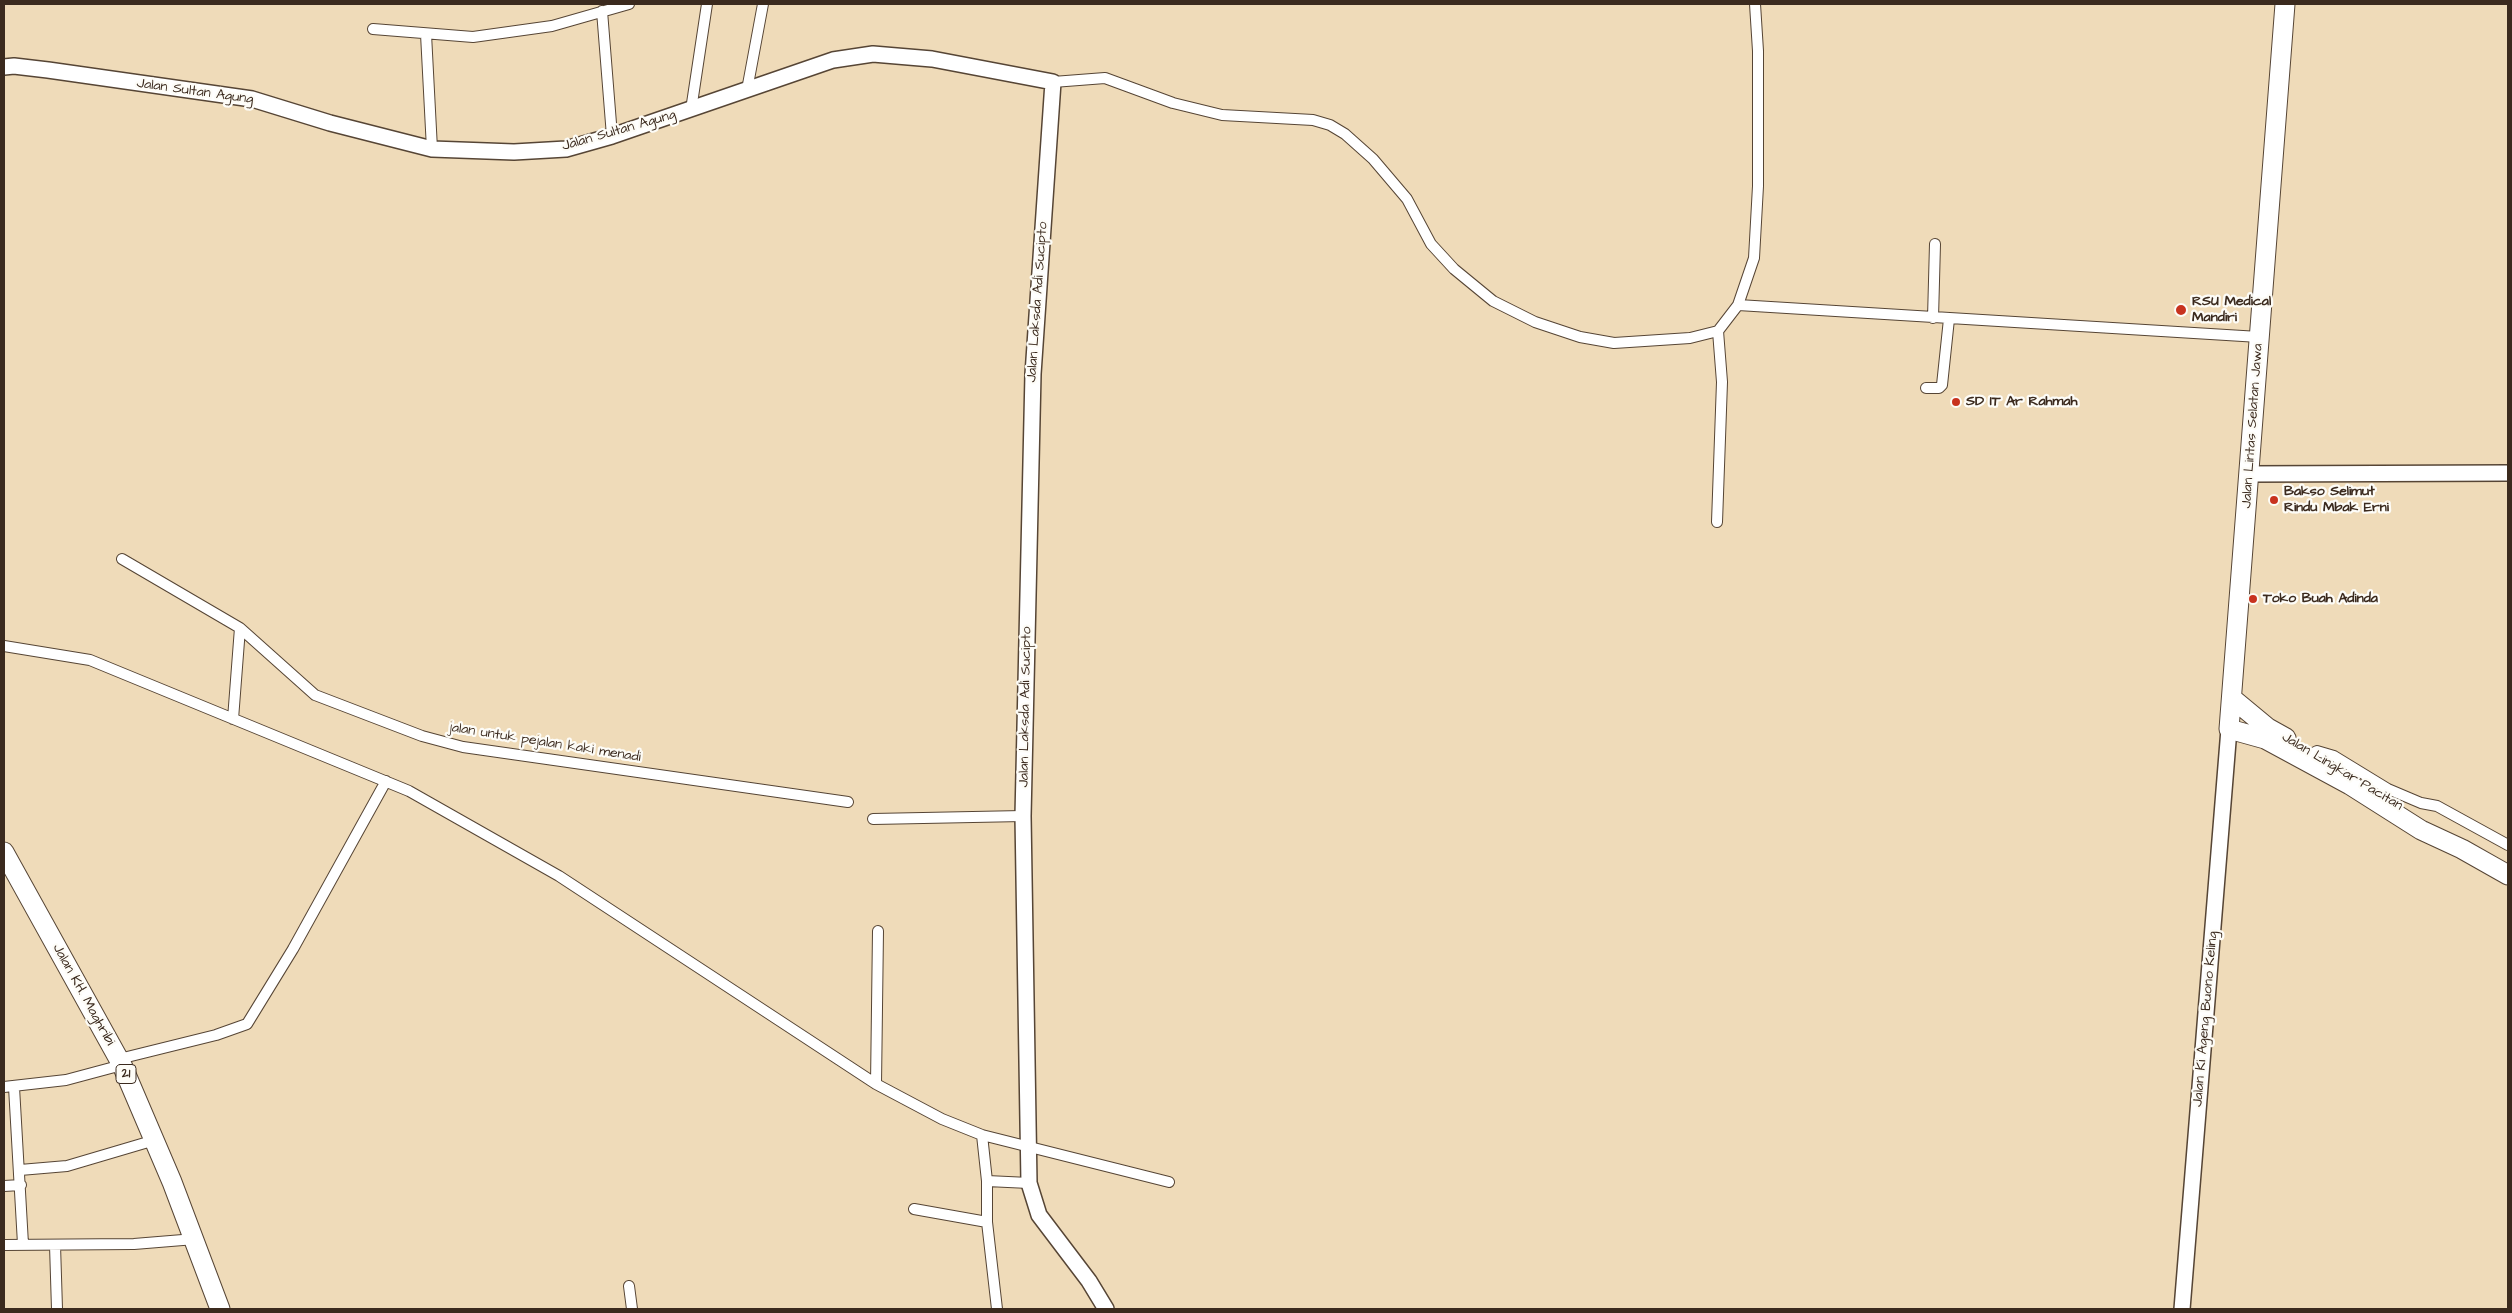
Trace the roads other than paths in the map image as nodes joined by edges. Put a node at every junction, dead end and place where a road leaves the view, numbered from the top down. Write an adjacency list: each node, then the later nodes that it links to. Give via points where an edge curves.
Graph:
1 (629, 4): 6 (street)
2 (707, 4): 12 (street)
3 (763, 4): 11 (street)
4 (1755, 4): 16 (street, via 1758,52 1756,237 1754,258)
5 (2285, 4): 20 (highway, Jalan Lintas Selatan Jawa)
6 (602, 11): 8 (street, via 552,26 473,37); 13 (street)
7 (373, 29): 8 (street)
8 (426, 34): 14 (street)
9 (4, 67): 14 (street, Jalan Sultan Agung, via 252,99)
10 (1053, 82): 11 (street, Jalan Sultan Agung, via 932,59 873,54 833,60); 19 (street, via 1105,78 1173,103 1222,115 1313,120 1330,125 1373,159 1407,199 1431,244 1454,269 1493,302 1535,322 1580,337 1614,343 1690,338); 34 (street, Jalan Laksda Adi Sucipto, via 1032,374)
11 (746, 90): 12 (street, Jalan Sultan Agung)
12 (691, 110): 13 (street, Jalan Sultan Agung)
13 (612, 136): 14 (street, Jalan Sultan Agung, via 566,149 514,152)
14 (432, 149)
15 (1934, 244): 17 (street)
16 (1738, 305): 17 (street); 19 (street)
17 (1933, 318): 18 (street)
18 (1949, 319): 20 (street); 21 (street, via 1942,385)
19 (1718, 331): 24 (street, via 1722,382)
20 (2259, 336): 23 (highway, Jalan Lintas Selatan Jawa)
21 (1926, 388)
22 (2508, 473): 23 (street)
23 (2249, 474): 28 (highway, Jalan Lintas Selatan Jawa)
24 (1717, 522)
25 (122, 559): 26 (street, jalan untuk pejalan kaki menadi)
26 (240, 628): 29 (street); 33 (street, jalan untuk pejalan kaki menadi, via 315,695 422,736 463,747)
27 (4, 646): 29 (street, via 90,660)
28 (2233, 699): 30 (highway, Jalan Lintas Selatan Jawa); 31 (highway, Jalan Lingkar Pacitan)
29 (233, 719): 32 (street)
30 (2229, 729): 31 (highway, Jalan Lingkar Pacitan, via 2265,739); 64 (street, Jalan Ki Ageng Buono Keling)
31 (2310, 758): 36 (street, via 2317,751 2334,756 2388,789 2437,806); 38 (highway, Jalan Lingkar Pacitan)
32 (386, 781): 40 (street, via 293,949 247,1024); 41 (street, via 409,790 559,876)
33 (848, 802)
34 (1023, 816): 35 (street); 45 (street, Jalan Laksda Adi Sucipto)
35 (873, 819)
36 (2508, 845)
37 (4, 852): 40 (highway, Jalan KH. Maghribi / 21)
38 (2508, 875)
39 (878, 931): 41 (street)
40 (121, 1062): 42 (street, via 66,1080); 44 (highway, Jalan KH. Maghribi / 21)
41 (876, 1084): 43 (street, via 942,1119)
42 (9, 1087): 46 (street)
43 (982, 1135): 45 (street); 47 (street)
44 (155, 1140): 46 (street, via 67,1166); 54 (highway, Jalan KH. Maghribi / 21)
45 (1028, 1147): 48 (street); 49 (street, Jalan Laksda Adi Sucipto)
46 (20, 1170): 50 (street)
47 (987, 1181): 49 (street); 53 (street)
48 (1169, 1182)
49 (1029, 1183): 63 (street, Jalan Laksda Adi Sucipto, via 1039,1215)
50 (21, 1185): 51 (street); 55 (street)
51 (4, 1186)
52 (914, 1209): 53 (street)
53 (987, 1222): 62 (street)
54 (195, 1239): 57 (street); 60 (highway, Jalan KH. Maghribi / 21)
55 (24, 1244): 56 (street); 57 (street)
56 (4, 1245)
57 (55, 1245): 59 (street)
58 (629, 1286): 61 (street)
59 (57, 1309)
60 (220, 1309)
61 (632, 1309)
62 (997, 1309)
63 (1106, 1309)
64 (2182, 1309)

